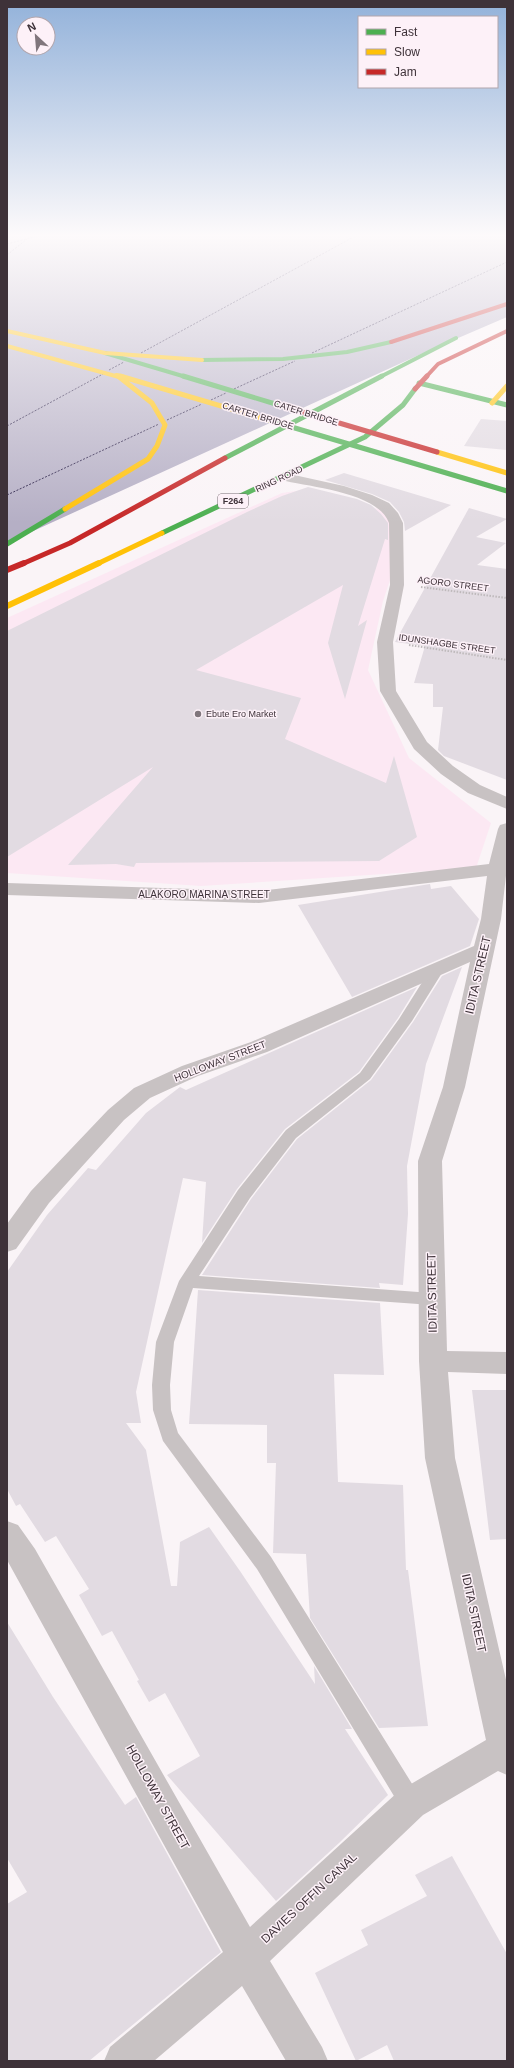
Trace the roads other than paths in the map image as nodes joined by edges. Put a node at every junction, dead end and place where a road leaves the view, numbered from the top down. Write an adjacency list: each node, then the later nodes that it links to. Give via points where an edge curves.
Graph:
1 (7, 331): 6 (main road)
2 (427, 331): 6 (main road, via 396,341 347,352 283,359 197,360)
3 (507, 331): 8 (main road, RING ROAD / F264, via 438,364)
4 (465, 334): 16 (main road, via 272,432 70,543)
5 (7, 346): 7 (main road, CARTER BRIDGE)
6 (105, 353): 12 (main road, CATER BRIDGE)
7 (116, 375): 14 (main road, CARTER BRIDGE); 15 (main road, via 152,403 161,416 165,425 157,446 148,459 122,476)
8 (419, 383): 10 (main road); 13 (main road, RING ROAD / F264, via 403,405 365,437)
9 (507, 386): 10 (main road)
10 (492, 403): 11 (main road)
11 (507, 405)
12 (507, 473)
13 (285, 477): 17 (main road, RING ROAD / F264); 18 (street, via 349,492 379,503 394,515 397,584 385,642 388,691 420,745 447,770 474,789)
14 (507, 491)
15 (7, 544)
16 (7, 570)
17 (7, 606)
18 (507, 804)
19 (507, 829): 20 (street, IDITA STREET)
20 (497, 869): 21 (street, ALAKORO MARINA STREET, via 259,897); 22 (street, IDITA STREET)
21 (7, 889)
22 (499, 920): 23 (street, IDITA STREET)
23 (483, 948): 24 (street, HOLLOWAY STREET); 27 (street, IDITA STREET, via 454,1087 430,1161)
24 (438, 968): 25 (street, HOLLOWAY STREET, via 259,1047 190,1071 142,1093 116,1115 40,1197); 26 (lane, via 405,1021 365,1076 291,1134 244,1194)
25 (7, 1243)
26 (187, 1281): 27 (lane); 32 (lane, via 165,1342 160,1385 162,1410 170,1436 264,1563)
27 (432, 1299): 28 (street, IDITA STREET)
28 (433, 1361): 29 (street); 31 (street, IDITA STREET, via 440,1458)
29 (507, 1363)
30 (7, 1534): 33 (street, HOLLOWAY STREET, via 24,1559 88,1672)
31 (505, 1754): 32 (street, DAVIES OFFIN CANAL)
32 (411, 1802): 33 (street, DAVIES OFFIN CANAL)
33 (246, 1957): 34 (street, DAVIES OFFIN CANAL); 35 (street, HOLLOWAY STREET)
34 (124, 2061)
35 (308, 2061)

